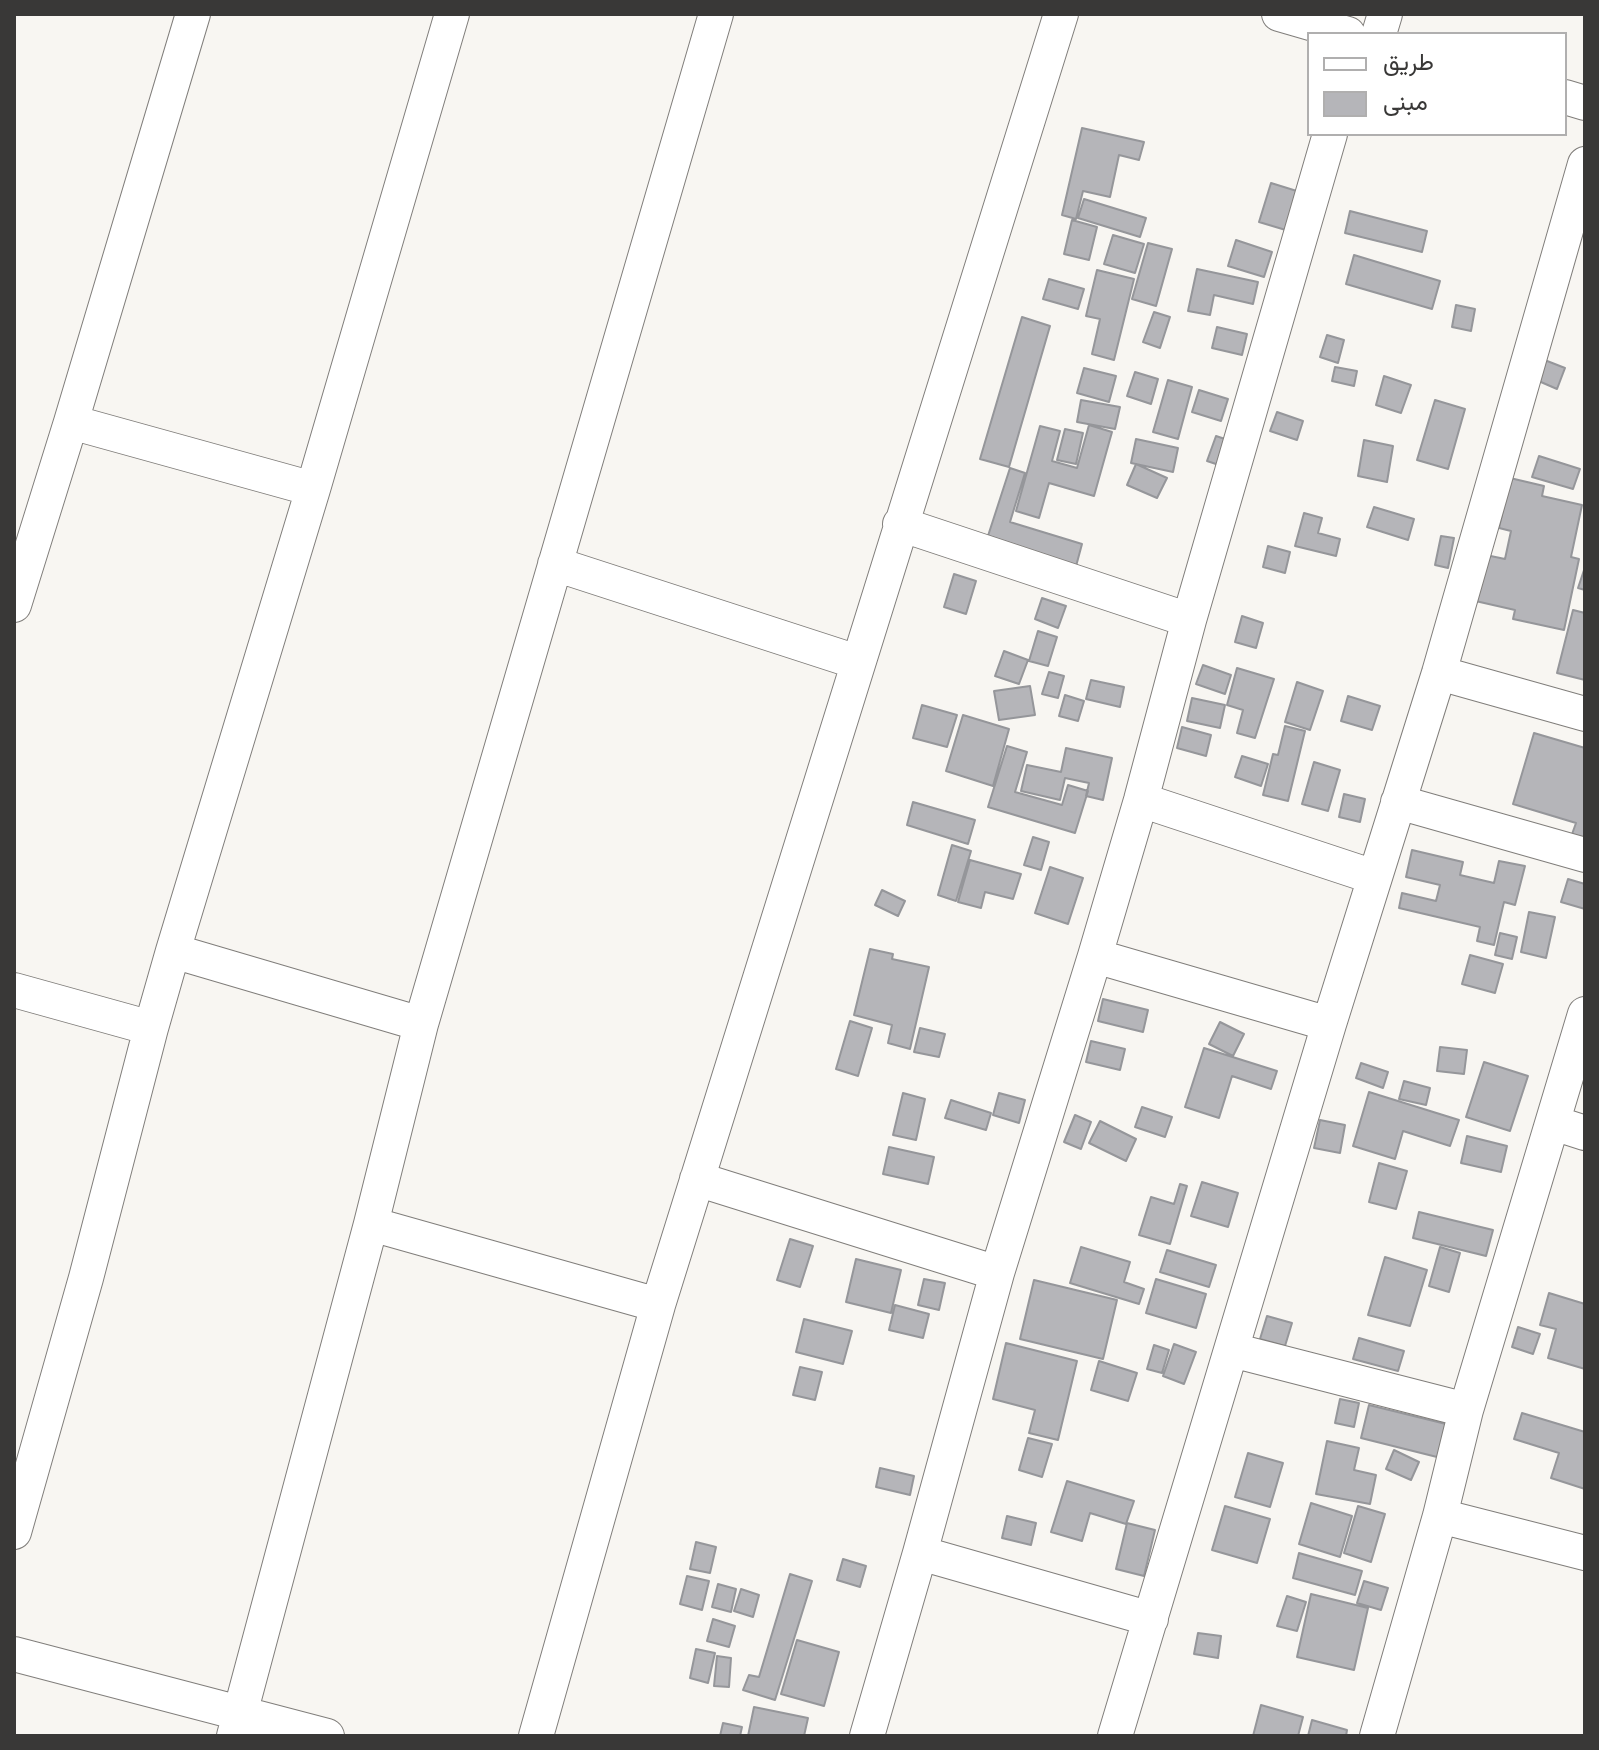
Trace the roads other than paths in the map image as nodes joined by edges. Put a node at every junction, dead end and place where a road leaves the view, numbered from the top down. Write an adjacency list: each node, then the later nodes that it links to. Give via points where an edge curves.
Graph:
1 (193, 14): 9 (street)
2 (452, 14): 10 (street)
3 (716, 14): 13 (street)
4 (1061, 14): 11 (street)
5 (1279, 14): 6 (street)
6 (1341, 32)
7 (1329, 136): 15 (street)
8 (1585, 164): 17 (street)
9 (71, 422): 10 (street); 12 (street)
10 (313, 489): 23 (street)
11 (900, 524): 15 (street); 16 (street)
12 (23, 538): 14 (street)
13 (555, 564): 16 (street); 27 (street)
14 (14, 605)
15 (1189, 620): 19 (street)
16 (857, 662): 31 (street)
17 (1439, 673): 18 (street); 20 (street)
18 (1585, 714)
19 (1141, 800): 22 (street); 24 (street)
20 (1398, 802): 21 (street); 22 (street)
21 (1585, 855)
22 (1374, 877): 28 (street)
23 (173, 951): 27 (street); 29 (street)
24 (1095, 956): 28 (street); 33 (street)
25 (14, 990): 29 (street)
26 (1585, 1014): 30 (street)
27 (421, 1024): 32 (street)
28 (1329, 1024): 35 (street)
29 (151, 1028): 38 (street)
30 (1569, 1128): 36 (street)
31 (697, 1179): 33 (street); 34 (street)
32 (371, 1224): 34 (street); 43 (street)
33 (997, 1273): 39 (street)
34 (658, 1305): 46 (street)
35 (1232, 1350): 36 (street); 41 (street)
36 (1466, 1410): 37 (street)
37 (1440, 1516): 40 (street); 48 (street)
38 (14, 1532)
39 (920, 1553): 41 (street); 44 (street)
40 (1585, 1553)
41 (1151, 1619): 47 (street)
42 (14, 1654): 43 (street)
43 (237, 1724): 45 (street)
44 (878, 1733)
45 (327, 1736)
46 (536, 1736)
47 (1115, 1736)
48 (1377, 1736)

